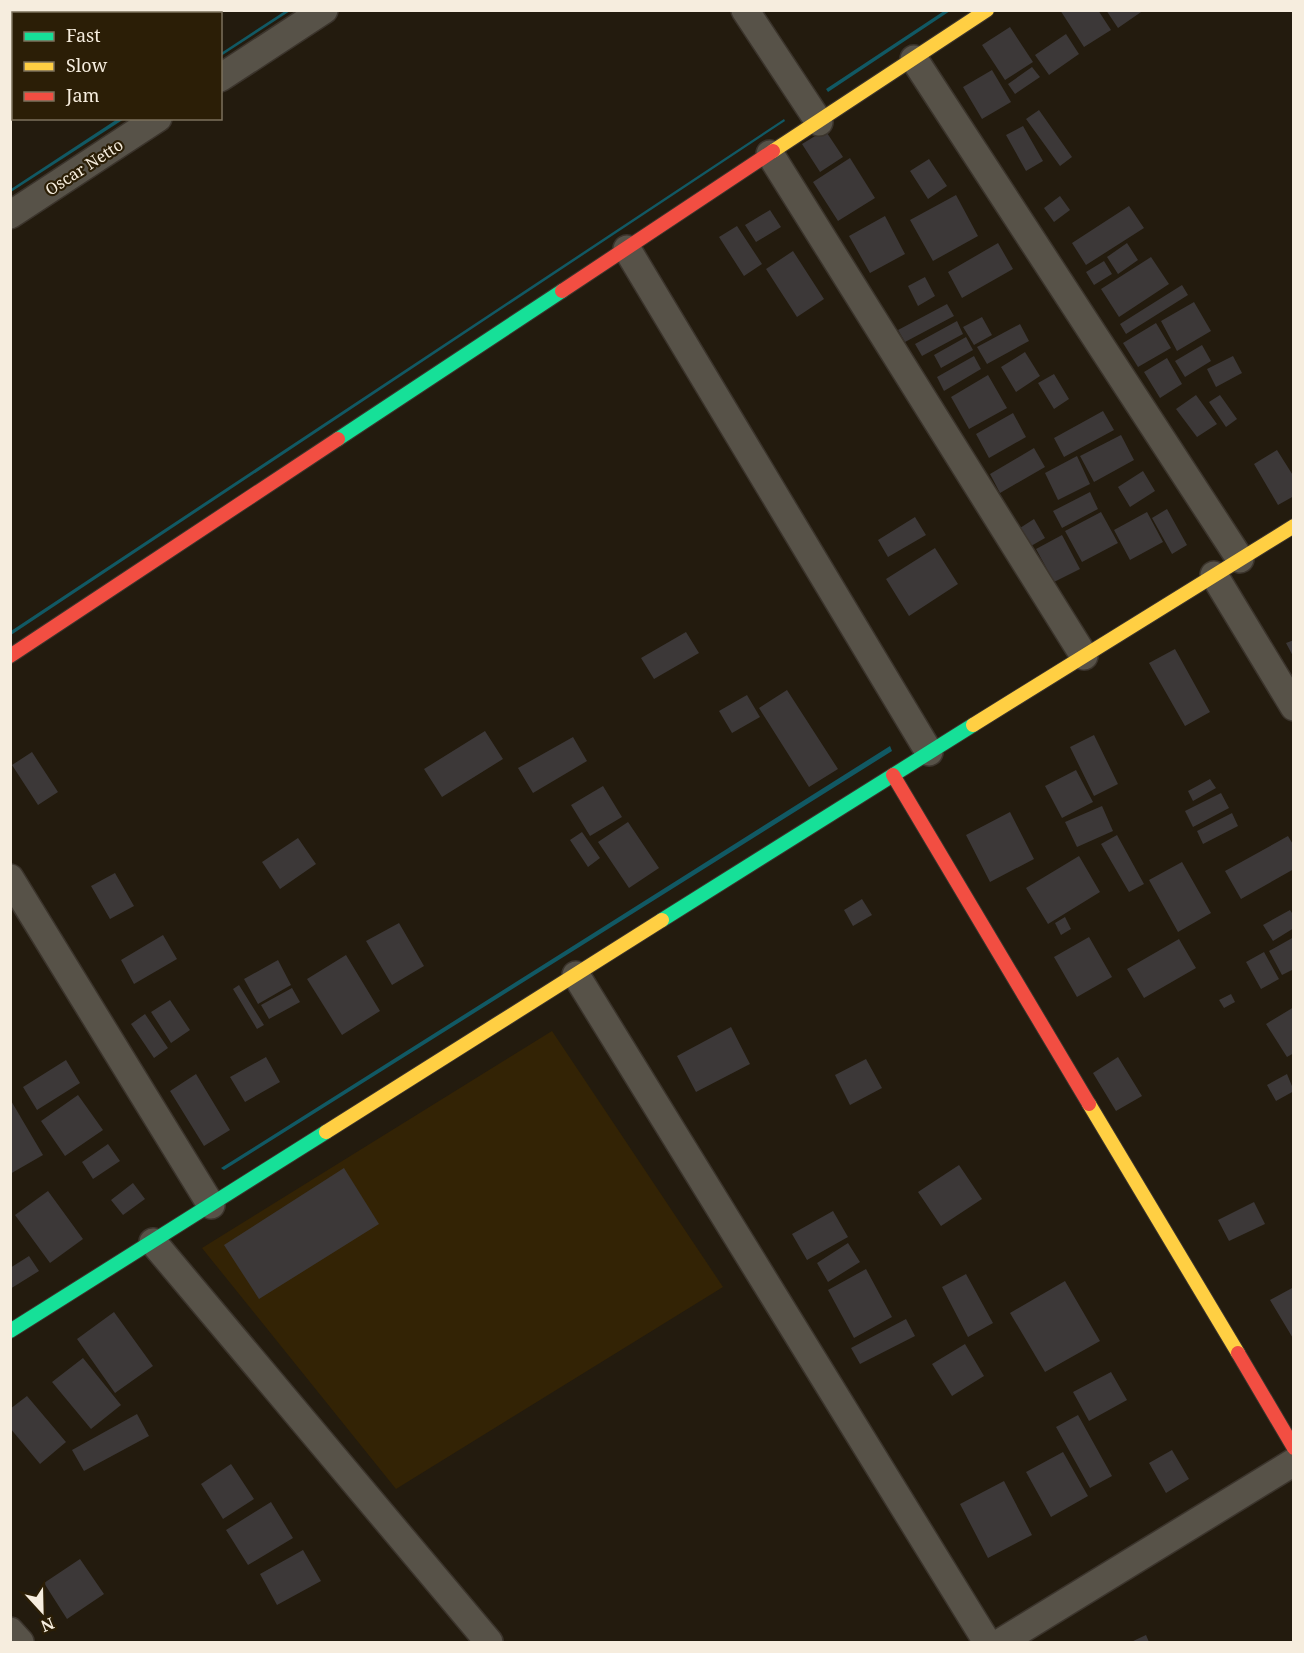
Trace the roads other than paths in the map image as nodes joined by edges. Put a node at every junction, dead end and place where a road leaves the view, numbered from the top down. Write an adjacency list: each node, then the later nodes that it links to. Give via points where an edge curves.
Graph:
1 (324, 10): 5 (street)
2 (745, 10): 7 (street)
3 (987, 10): 4 (street)
4 (914, 59): 7 (street); 12 (street)
5 (222, 77)
6 (155, 120): 9 (street, Oscar Netto)
7 (819, 122): 8 (street)
8 (770, 154): 10 (street); 15 (street)
9 (10, 214)
10 (627, 249): 14 (street); 17 (street)
11 (1293, 526): 12 (street)
12 (1240, 559): 13 (street)
13 (1214, 575): 15 (street); 16 (street)
14 (10, 656)
15 (1084, 656): 17 (street)
16 (1293, 708)
17 (929, 752): 18 (street)
18 (893, 775): 20 (street); 24 (street)
19 (10, 878): 21 (street)
20 (576, 975): 21 (street); 29 (street)
21 (211, 1205): 22 (street)
22 (153, 1242): 23 (street); 28 (street)
23 (10, 1331)
24 (1293, 1448)
25 (1293, 1462): 30 (street)
26 (10, 1631): 27 (street)
27 (20, 1642)
28 (489, 1642)
29 (987, 1642)
30 (1001, 1642)

